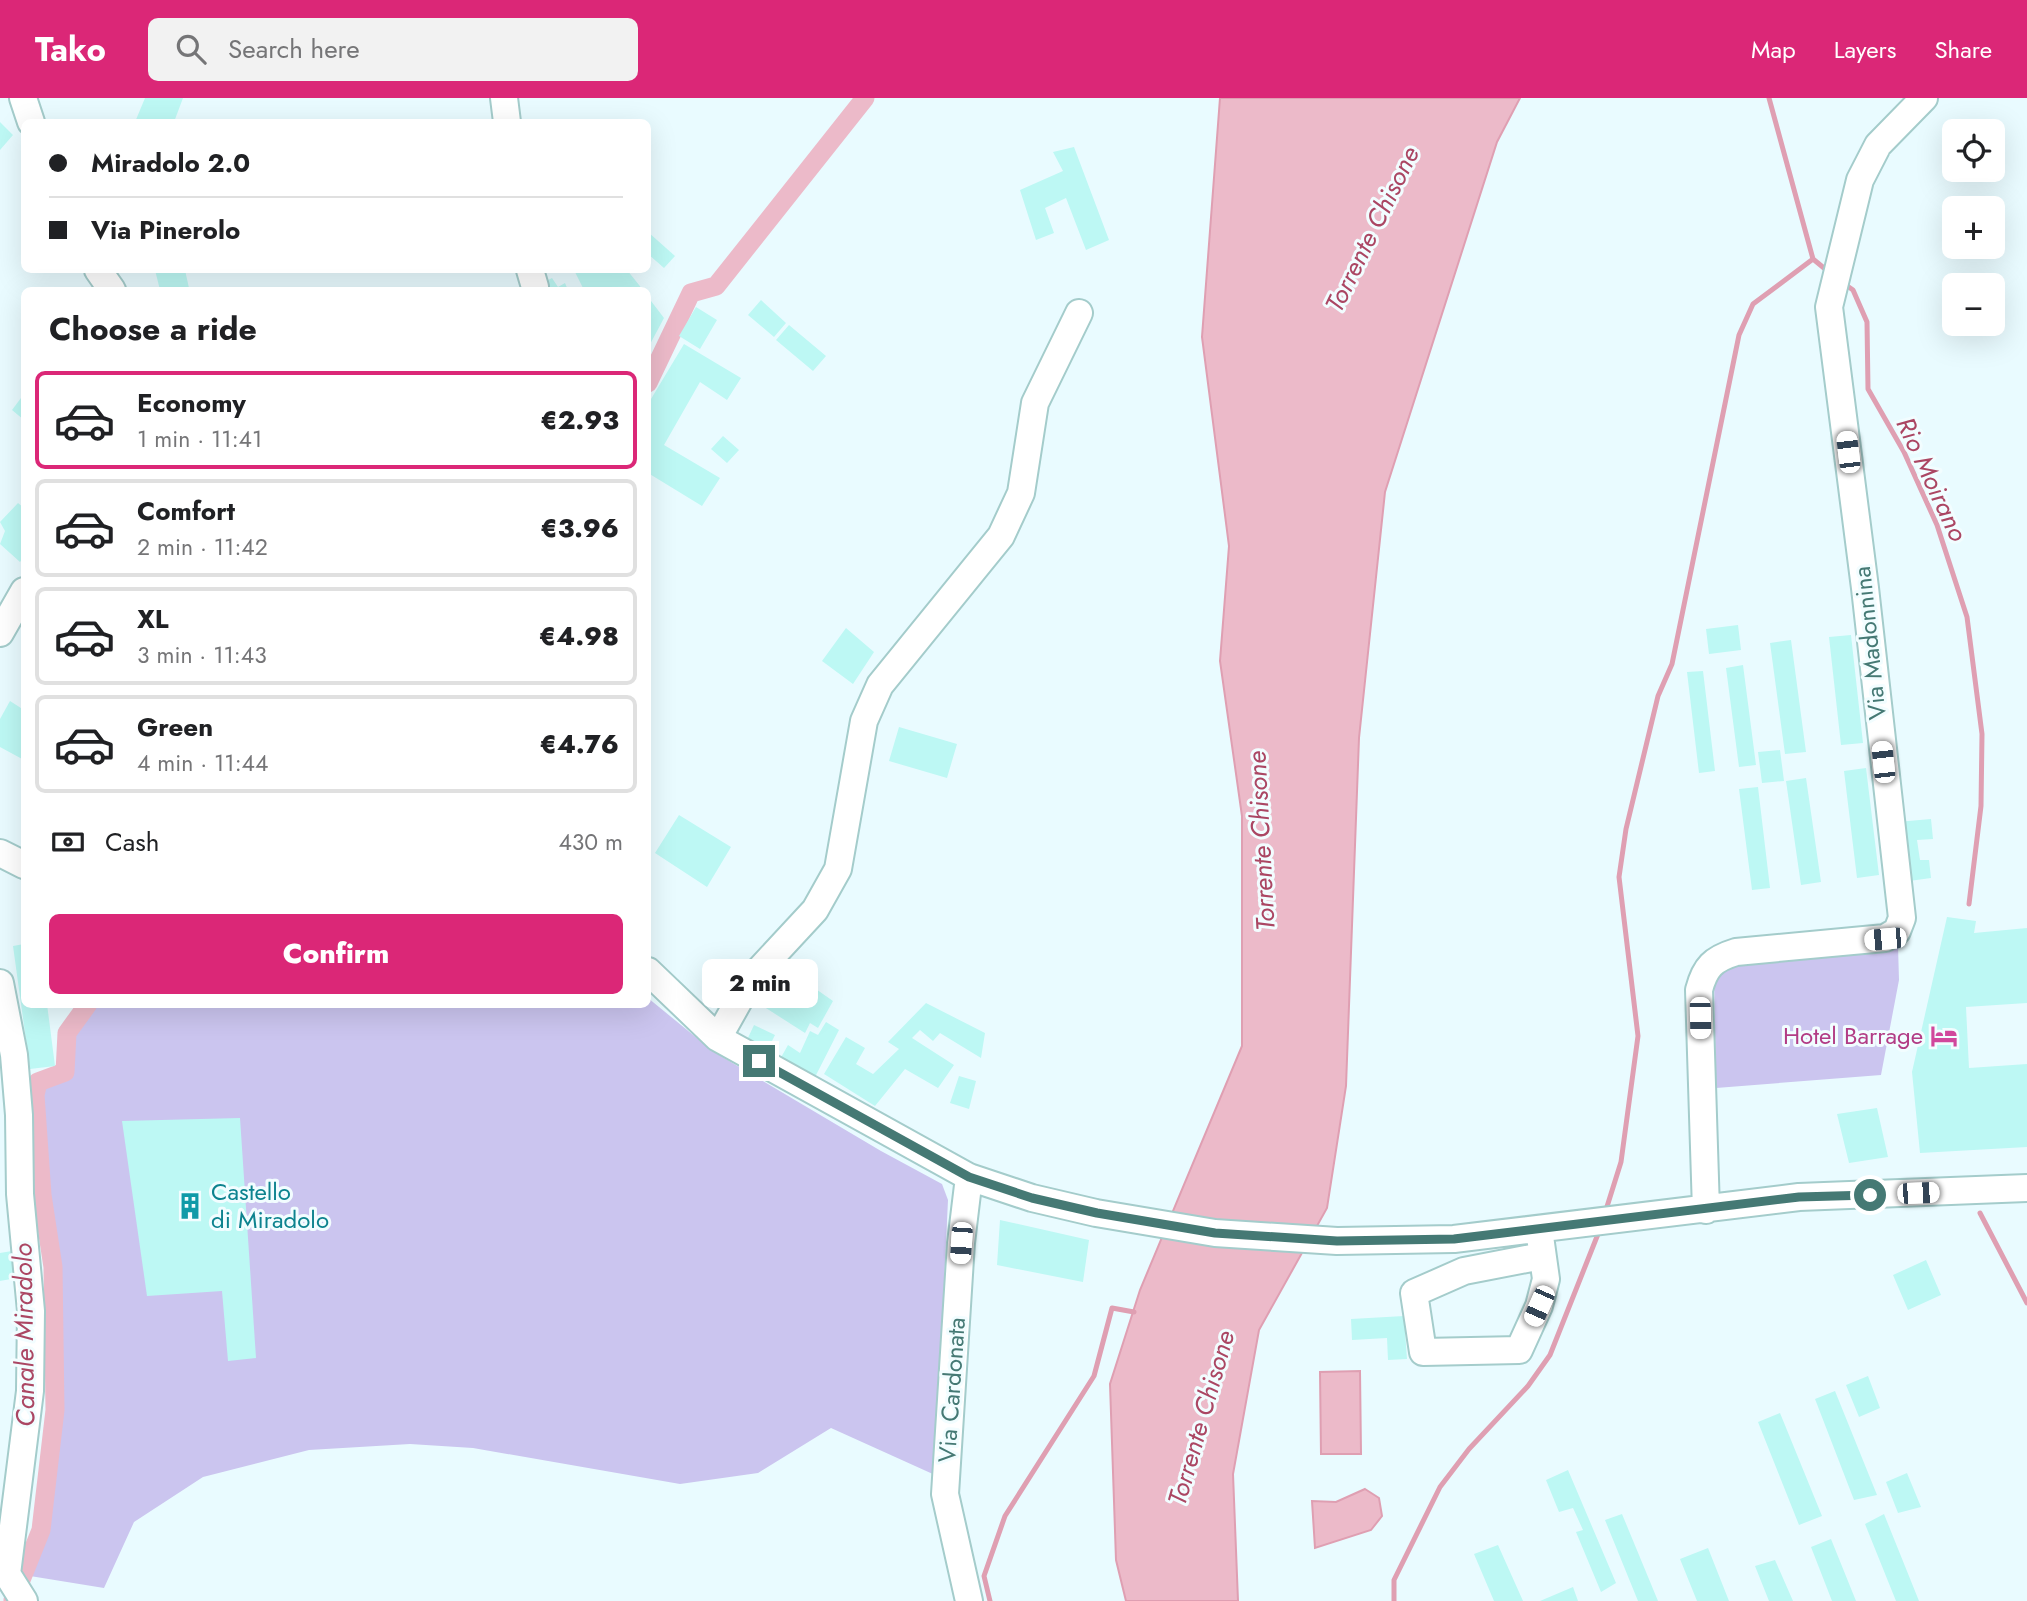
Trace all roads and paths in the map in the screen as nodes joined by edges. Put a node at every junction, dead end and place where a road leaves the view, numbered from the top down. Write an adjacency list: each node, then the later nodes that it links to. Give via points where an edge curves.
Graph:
1 (23, 98): 4 (street)
2 (504, 98): 5 (street)
3 (1924, 98): 16 (street, Via Madonnina, via 1878,145 1860,180 1829,307 1902,918 1897,931 1885,939 1736,952 1718,957 1704,971 1699,990)
4 (30, 119)
5 (507, 119)
6 (1079, 313): 13 (street, via 1035,403 1021,493 1000,536 880,685 864,721 838,869 815,910 751,979)
7 (21, 596): 8 (street)
8 (0, 633)
9 (0, 853): 10 (street)
10 (21, 864)
11 (651, 974): 13 (street)
12 (0, 983): 19 (street, via 14,1055 31,1311 30,1391 7,1574)
13 (718, 1038): 14 (street)
14 (969, 1177): 17 (street, via 1097,1213 1215,1233 1337,1241 1454,1239); 20 (street, Via Cardonata, via 945,1494)
15 (2027, 1188): 16 (street, via 1799,1197)
16 (1706, 1210): 17 (street)
17 (1550, 1228): 18 (street)
18 (1542, 1256): 18 (street, via 1546,1279 1519,1350 1423,1352 1414,1293 1464,1271)
19 (24, 1601)
20 (969, 1601)

